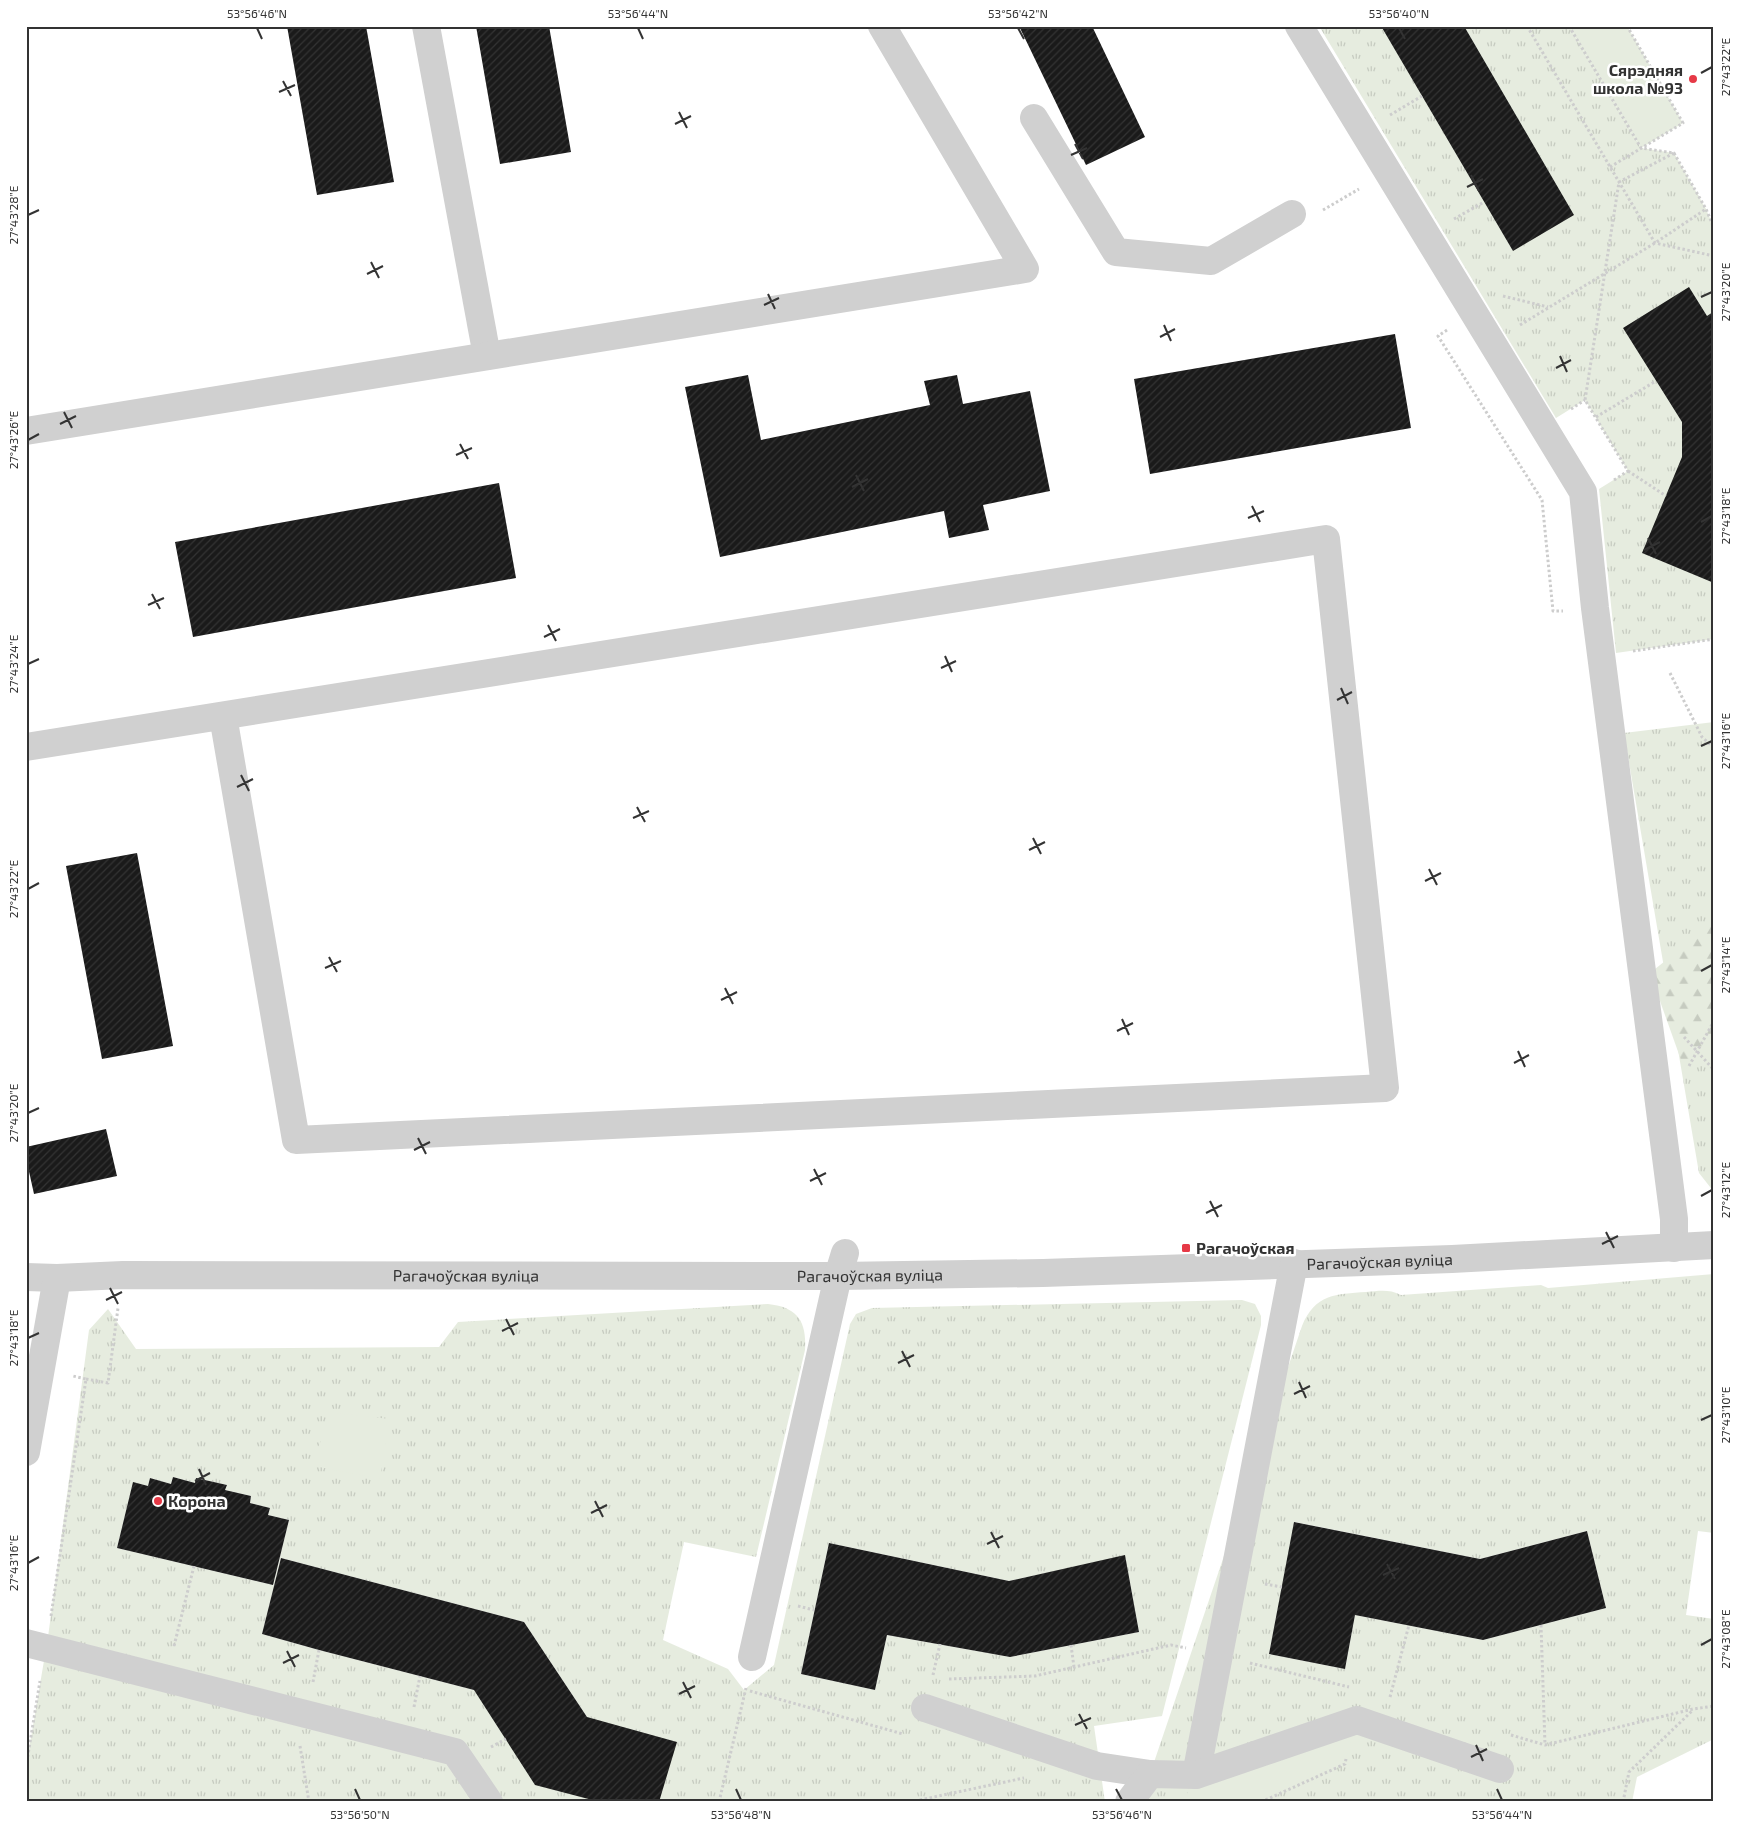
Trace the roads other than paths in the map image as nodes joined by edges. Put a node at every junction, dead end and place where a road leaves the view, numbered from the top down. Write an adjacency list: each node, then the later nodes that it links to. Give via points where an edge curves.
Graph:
1 (426, 26): 6 (street)
2 (882, 26): 6 (street, via 1025,269)
3 (1299, 26): 11 (street, via 1584,492 1595,608 1674,1220)
4 (1034, 118): 5 (street, via 1116,252 1211,261)
5 (1292, 214)
6 (487, 356): 7 (street)
7 (26, 431)
8 (223, 716): 8 (street, via 1326,539 1386,1088 296,1140); 9 (street)
9 (26, 747)
10 (1714, 1245): 11 (street, Рагачоўская вуліца)
11 (1674, 1248): 12 (street, Рагачоўская вуліца)
12 (1294, 1263): 13 (street, Рагачоўская вуліца, via 1186,1269); 22 (street)
13 (842, 1264): 15 (street, Рагачоўская вуліца); 18 (street)
14 (26, 1276): 15 (street, Рагачоўская вуліца)
15 (57, 1278): 16 (street)
16 (26, 1452)
17 (36, 1645): 23 (street, via 455,1752)
18 (752, 1657)
19 (925, 1708): 21 (street, via 1097,1766)
20 (1500, 1769): 22 (street, via 1357,1720)
21 (1150, 1774): 22 (street); 24 (street)
22 (1196, 1775)
23 (489, 1802)
24 (1129, 1802)

